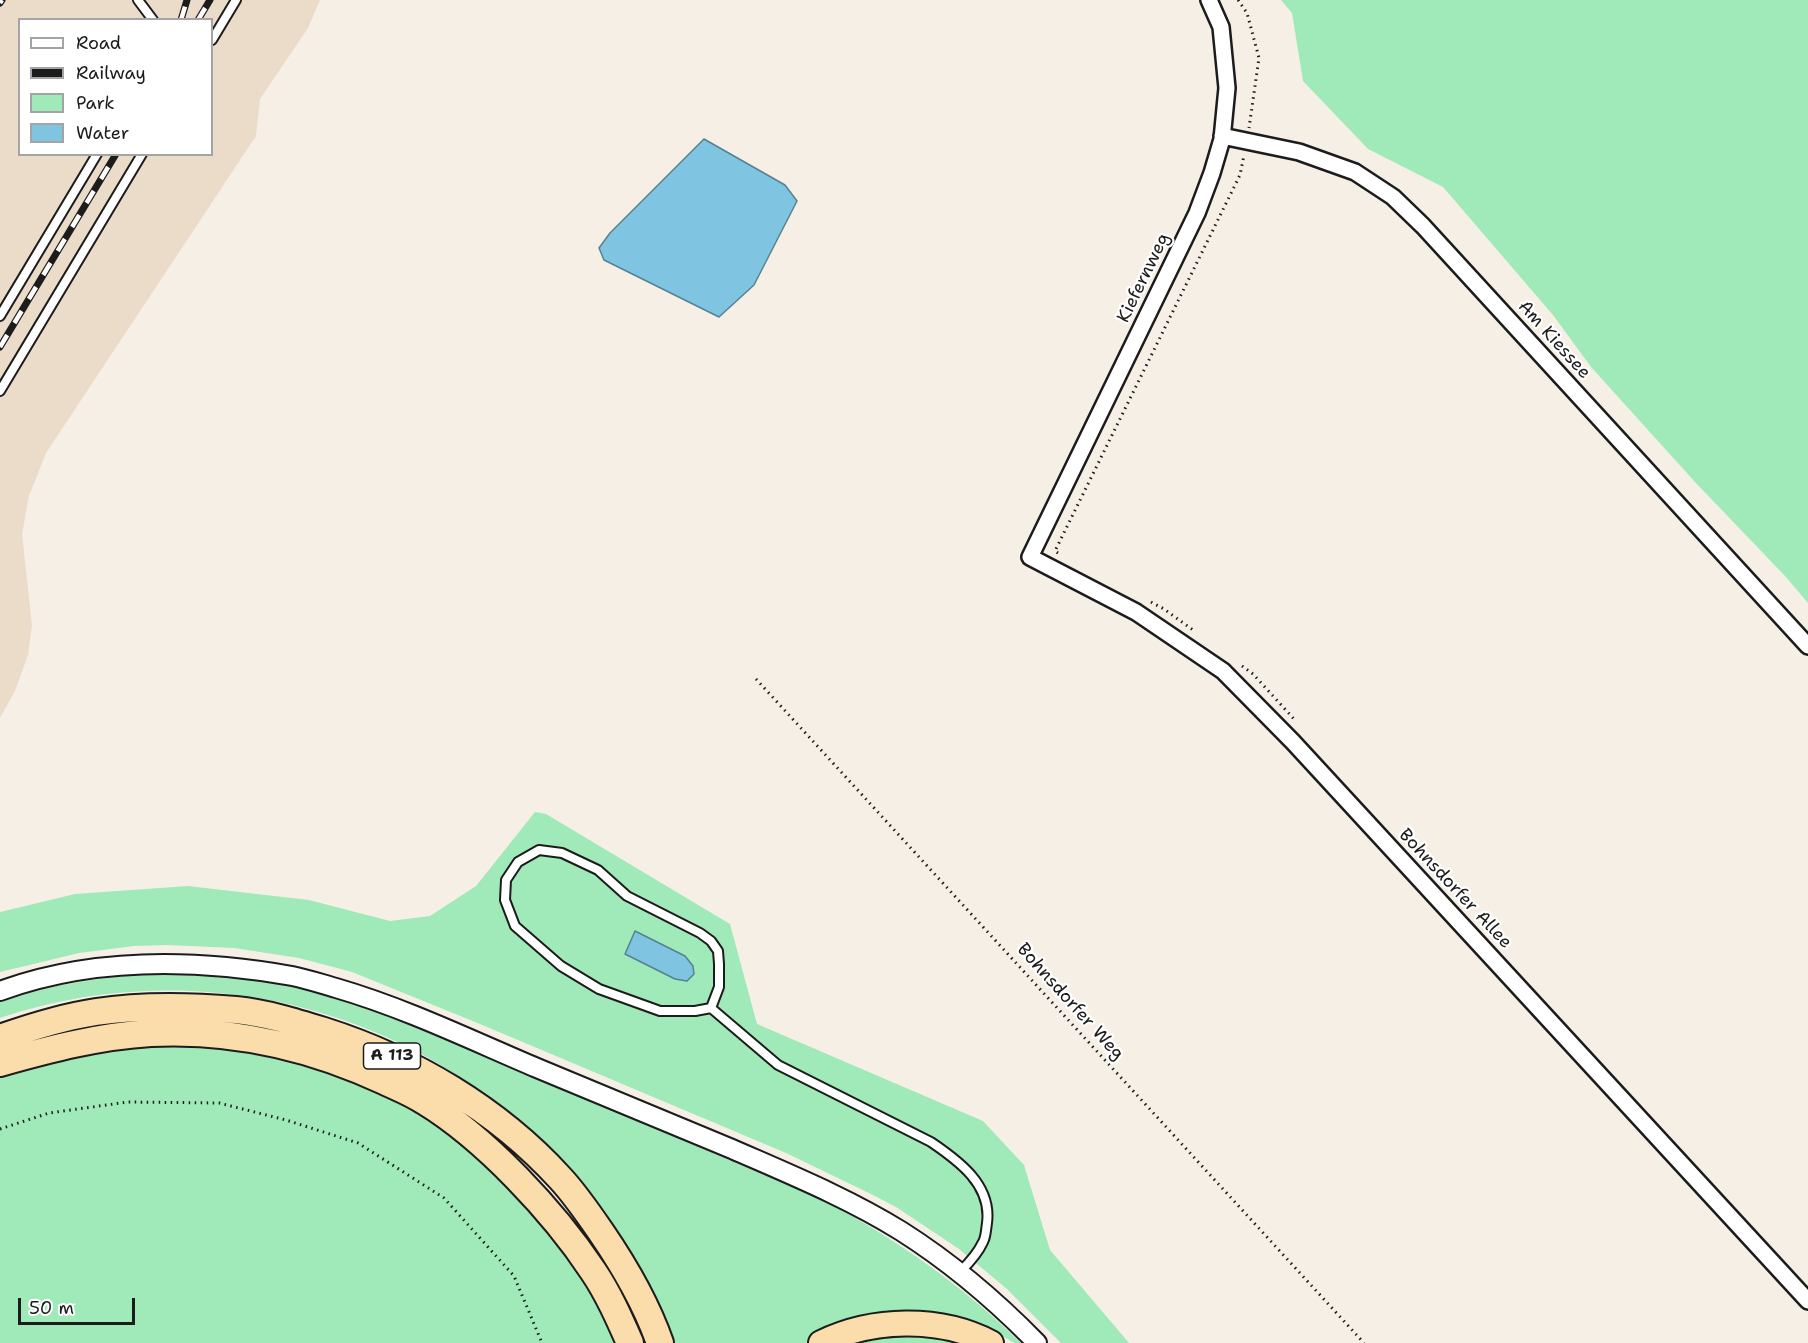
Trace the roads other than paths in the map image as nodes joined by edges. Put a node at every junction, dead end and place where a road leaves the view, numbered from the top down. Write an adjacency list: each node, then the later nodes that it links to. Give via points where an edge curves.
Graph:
1 (138, 0): 4 (lane)
2 (236, 0): 5 (lane)
3 (1209, 0): 6 (street, Kiefernweg, via 1221,27 1227,88)
4 (152, 18)
5 (213, 38)
6 (1222, 136): 11 (street, Kiefernweg, via 1197,213); 12 (street, Am Kiessee, via 1299,152 1355,172 1393,197)
7 (96, 156): 9 (lane)
8 (141, 156): 10 (lane)
9 (0, 316)
10 (0, 391)
11 (1030, 557): 18 (street, Bohnsdorfer Allee, via 1136,612 1223,671)
12 (1808, 646)
13 (0, 991): 17 (street, via 77,972 165,964 232,967 286,975 362,996 780,1170 902,1232)
14 (711, 1008): 14 (lane, via 660,1011 599,989 561,966 515,926 506,900 506,880 518,862 538,850 562,853 598,870 627,896 711,941 718,951 719,964 719,987); 17 (lane, via 778,1065 931,1142 971,1174 988,1217 985,1240)
15 (0, 1038): 20 (highway, A 113, via 96,1012 174,1007 237,1010 284,1018 387,1054 504,1125 560,1178 637,1288)
16 (0, 1063): 19 (highway, via 95,1039 152,1033 201,1034 283,1045 372,1076 447,1116 512,1173 594,1271)
17 (960, 1273): 23 (street)
18 (1808, 1301)
19 (630, 1343)
20 (660, 1343)
21 (821, 1343): 22 (highway, via 870,1327 924,1324 944,1326)
22 (991, 1343)
23 (1037, 1343)

